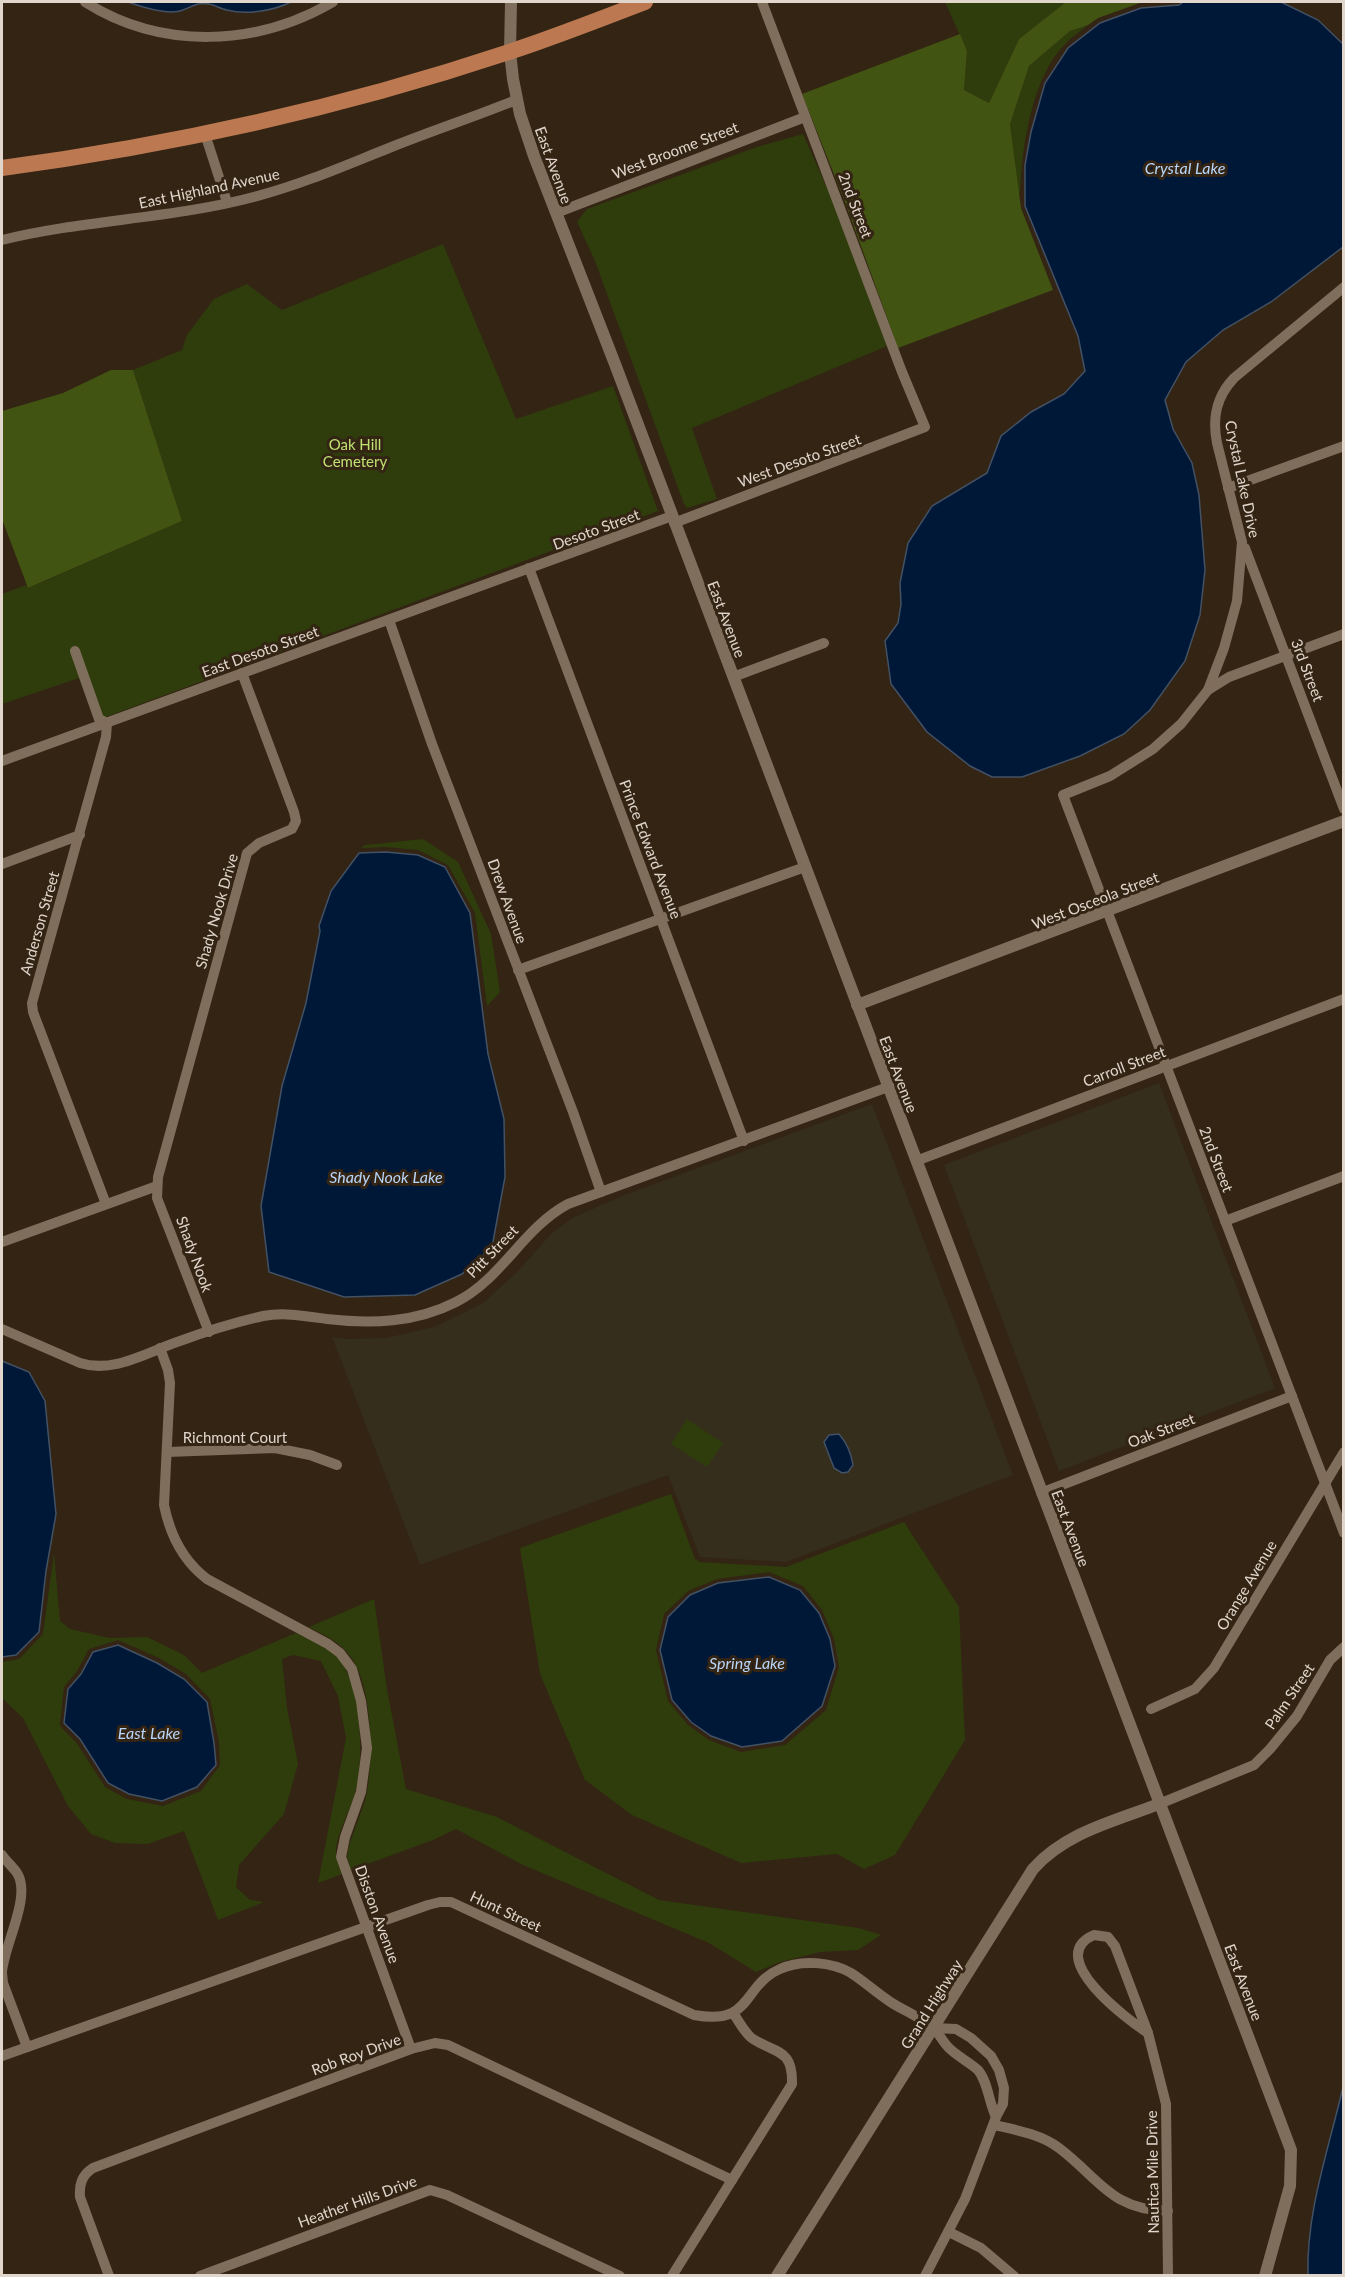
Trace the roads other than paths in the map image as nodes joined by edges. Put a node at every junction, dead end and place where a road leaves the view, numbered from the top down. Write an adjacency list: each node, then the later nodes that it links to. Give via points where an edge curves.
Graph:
1 (85, 2): 2 (street, via 147,29 223,37 260,32)
2 (333, 2)
3 (510, 2): 6 (street, East Avenue)
4 (645, 2): 6 (highway)
5 (762, 2): 8 (street, 2nd Street)
6 (510, 52): 7 (street, East Avenue); 9 (highway, via 359,97)
7 (516, 100): 11 (street, East Highland Avenue, via 329,173); 12 (street, East Avenue)
8 (805, 117): 12 (street, West Broome Street); 15 (street, 2nd Street)
9 (205, 134): 10 (highway); 11 (street)
10 (2, 167)
11 (227, 202): 13 (street, East Highland Avenue)
12 (556, 213): 18 (street, East Avenue)
13 (2, 240)
14 (1344, 287): 17 (street, Crystal Lake Drive, via 1234,378 1221,395 1214,427)
15 (922, 419): 18 (street, West Desoto Street, via 925,427 872,449)
16 (1344, 446): 17 (street)
17 (1228, 489): 19 (street, Crystal Lake Drive)
18 (673, 520): 20 (street, Desoto Street); 27 (street, East Avenue)
19 (1242, 542): 25 (street, 3rd Street); 28 (street, Crystal Lake Drive, via 1237,601)
20 (529, 568): 21 (street, East Desoto Street); 38 (street, Prince Edward Avenue)
21 (389, 620): 26 (street, East Desoto Street); 39 (street, Drew Avenue)
22 (1344, 633): 25 (street)
23 (824, 643): 27 (street)
24 (75, 651): 29 (street, via 99,719)
25 (1287, 655): 28 (street, via 1229,677); 32 (street, 3rd Street)
26 (242, 673): 29 (street, East Desoto Street); 47 (street, Shady Nook Drive, via 296,821 292,829 259,843 247,853)
27 (733, 677): 36 (street, East Avenue)
28 (1208, 690): 31 (street, Crystal Lake Drive, via 1181,724 1153,749 1110,776)
29 (107, 723): 30 (street, East Desoto Street); 34 (street, Anderson Street)
30 (2, 761)
31 (1063, 795): 37 (street, 2nd Street)
32 (1344, 808)
33 (1344, 821): 37 (street, West Osceola Street)
34 (80, 835): 35 (street); 49 (street, Anderson Street, via 32,1003)
35 (2, 864)
36 (805, 867): 38 (street); 41 (street, East Avenue)
37 (1108, 911): 41 (street, West Osceola Street); 42 (street, 2nd Street)
38 (662, 918): 39 (street); 44 (street, Prince Edward Avenue)
39 (518, 970): 48 (street, Drew Avenue)
40 (1344, 999): 42 (street, Carroll Street)
41 (857, 1005): 43 (street, East Avenue)
42 (1165, 1066): 45 (street, Carroll Street); 50 (street, 2nd Street)
43 (888, 1088): 44 (street, Pitt Street); 45 (street, East Avenue)
44 (744, 1141): 48 (street, Pitt Street)
45 (916, 1161): 60 (street, East Avenue)
46 (1344, 1176): 50 (street)
47 (156, 1186): 49 (street); 53 (street, Shady Nook, via 157,1198)
48 (601, 1192): 53 (street, Pitt Street, via 552,1213 483,1285 437,1311 370,1323 276,1314)
49 (106, 1204): 51 (street)
50 (1224, 1221): 55 (street, 2nd Street)
51 (2, 1242)
52 (2, 1329): 54 (street, Pitt Street, via 93,1367 117,1364)
53 (209, 1332): 54 (street, Pitt Street)
54 (160, 1348): 56 (street, Disston Avenue, via 170,1383)
55 (1292, 1396): 59 (street, 2nd Street); 60 (street, Oak Street)
56 (166, 1452): 58 (street, Richmont Court, via 276,1448); 66 (street, Disston Avenue, via 164,1505 172,1535 184,1556 207,1579 328,1644 348,1661 361,1701 367,1748 362,1792 341,1857)
57 (1344, 1452): 59 (street, Orange Avenue)
58 (337, 1466)
59 (1325, 1484): 61 (street, 2nd Street); 63 (street, Orange Avenue, via 1214,1668 1195,1689)
60 (1041, 1493): 64 (street, East Avenue)
61 (1344, 1533)
62 (1344, 1647): 64 (street, Palm Street, via 1330,1660 1297,1716 1254,1765)
63 (1151, 1709)
64 (1159, 1804): 69 (street, Grand Highway, via 1077,1835 1042,1859); 86 (street, East Avenue, via 1291,2150 1290,2186)
65 (2, 1856): 67 (street, via 17,1873 22,1894)
66 (367, 1929): 68 (street, Hunt Street, via 428,1905 451,1902 694,2015 717,2018); 71 (street, Hunt Street); 72 (street, Disston Avenue)
67 (2, 1972): 71 (street)
68 (733, 2013): 69 (street, via 747,2002 761,1982 782,1968 824,1964 851,1973); 75 (street, via 751,2038 788,2058 792,2084)
69 (934, 2028): 74 (street, via 948,2047 979,2071); 74 (street, via 956,2029 991,2056 1004,2088 1003,2104); 82 (street, Grand Highway)
70 (1148, 2034): 70 (street, Nautica Mile Drive, via 1113,2008 1083,1972 1079,1954 1088,1937 1101,1935 1113,1942); 76 (street, Nautica Mile Drive, via 1166,2104)
71 (27, 2047): 73 (street, Hunt Street)
72 (411, 2049): 75 (street, Rob Roy Drive, via 435,2043 448,2045); 78 (street, Rob Roy Drive, via 87,2173 79,2188 80,2197)
73 (2, 2056)
74 (995, 2121): 76 (street, via 1052,2144 1126,2204); 77 (street)
75 (732, 2180): 81 (street)
76 (1168, 2211): 85 (street, Nautica Mile Drive)
77 (949, 2232): 83 (street); 84 (street, via 981,2248)
78 (109, 2276)
79 (200, 2276): 80 (street, Heather Hills Drive, via 430,2190)
80 (620, 2276)
81 (672, 2276)
82 (777, 2276)
83 (925, 2276)
84 (1014, 2276)
85 (1168, 2276)
86 (1265, 2276)

